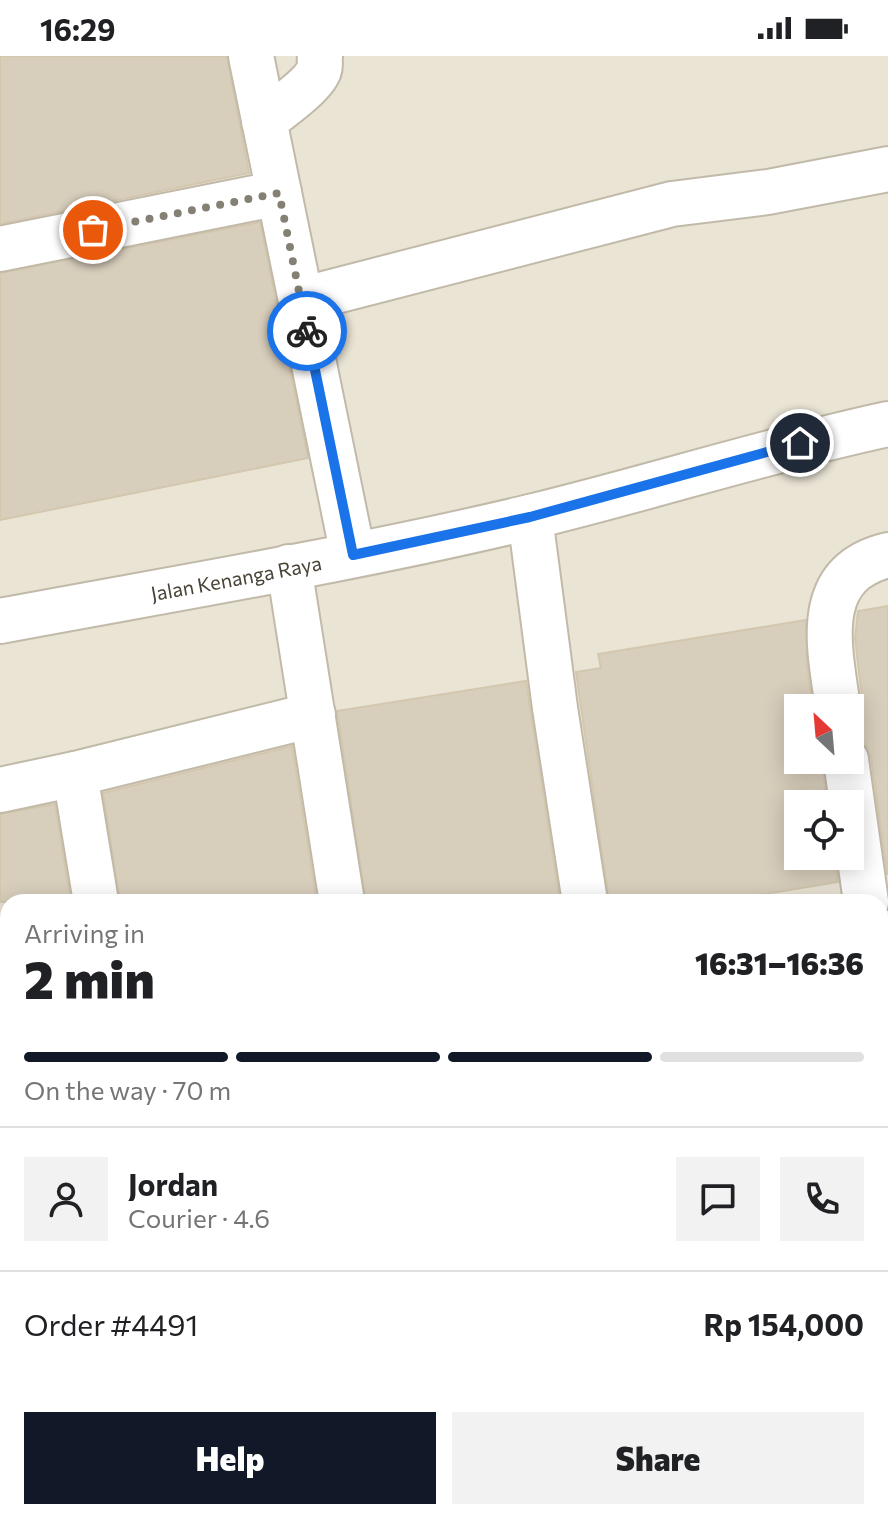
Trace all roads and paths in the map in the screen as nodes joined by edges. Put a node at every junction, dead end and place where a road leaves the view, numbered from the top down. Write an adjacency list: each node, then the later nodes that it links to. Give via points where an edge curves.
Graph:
1 (251, 56): 3 (street)
2 (320, 56): 3 (street, via 319,70)
3 (264, 121): 5 (street)
4 (888, 169): 7 (street, via 672,204)
5 (279, 193): 6 (street); 7 (street)
6 (0, 249)
7 (301, 300): 10 (street)
8 (888, 424): 9 (street, Jalan Kenanga Raya)
9 (530, 517): 10 (street, Jalan Kenanga Raya); 21 (street)
10 (353, 555): 12 (street, Jalan Kenanga Raya)
11 (888, 555): 14 (street, via 867,561 837,594 828,635)
12 (289, 567): 13 (street, Jalan Kenanga Raya); 15 (street)
13 (0, 621)
14 (836, 694)
15 (313, 715): 16 (street); 20 (street)
16 (75, 774): 18 (street); 19 (street)
17 (848, 774): 22 (street)
18 (0, 790)
19 (95, 894)
20 (341, 894)
21 (584, 894)
22 (865, 894)

